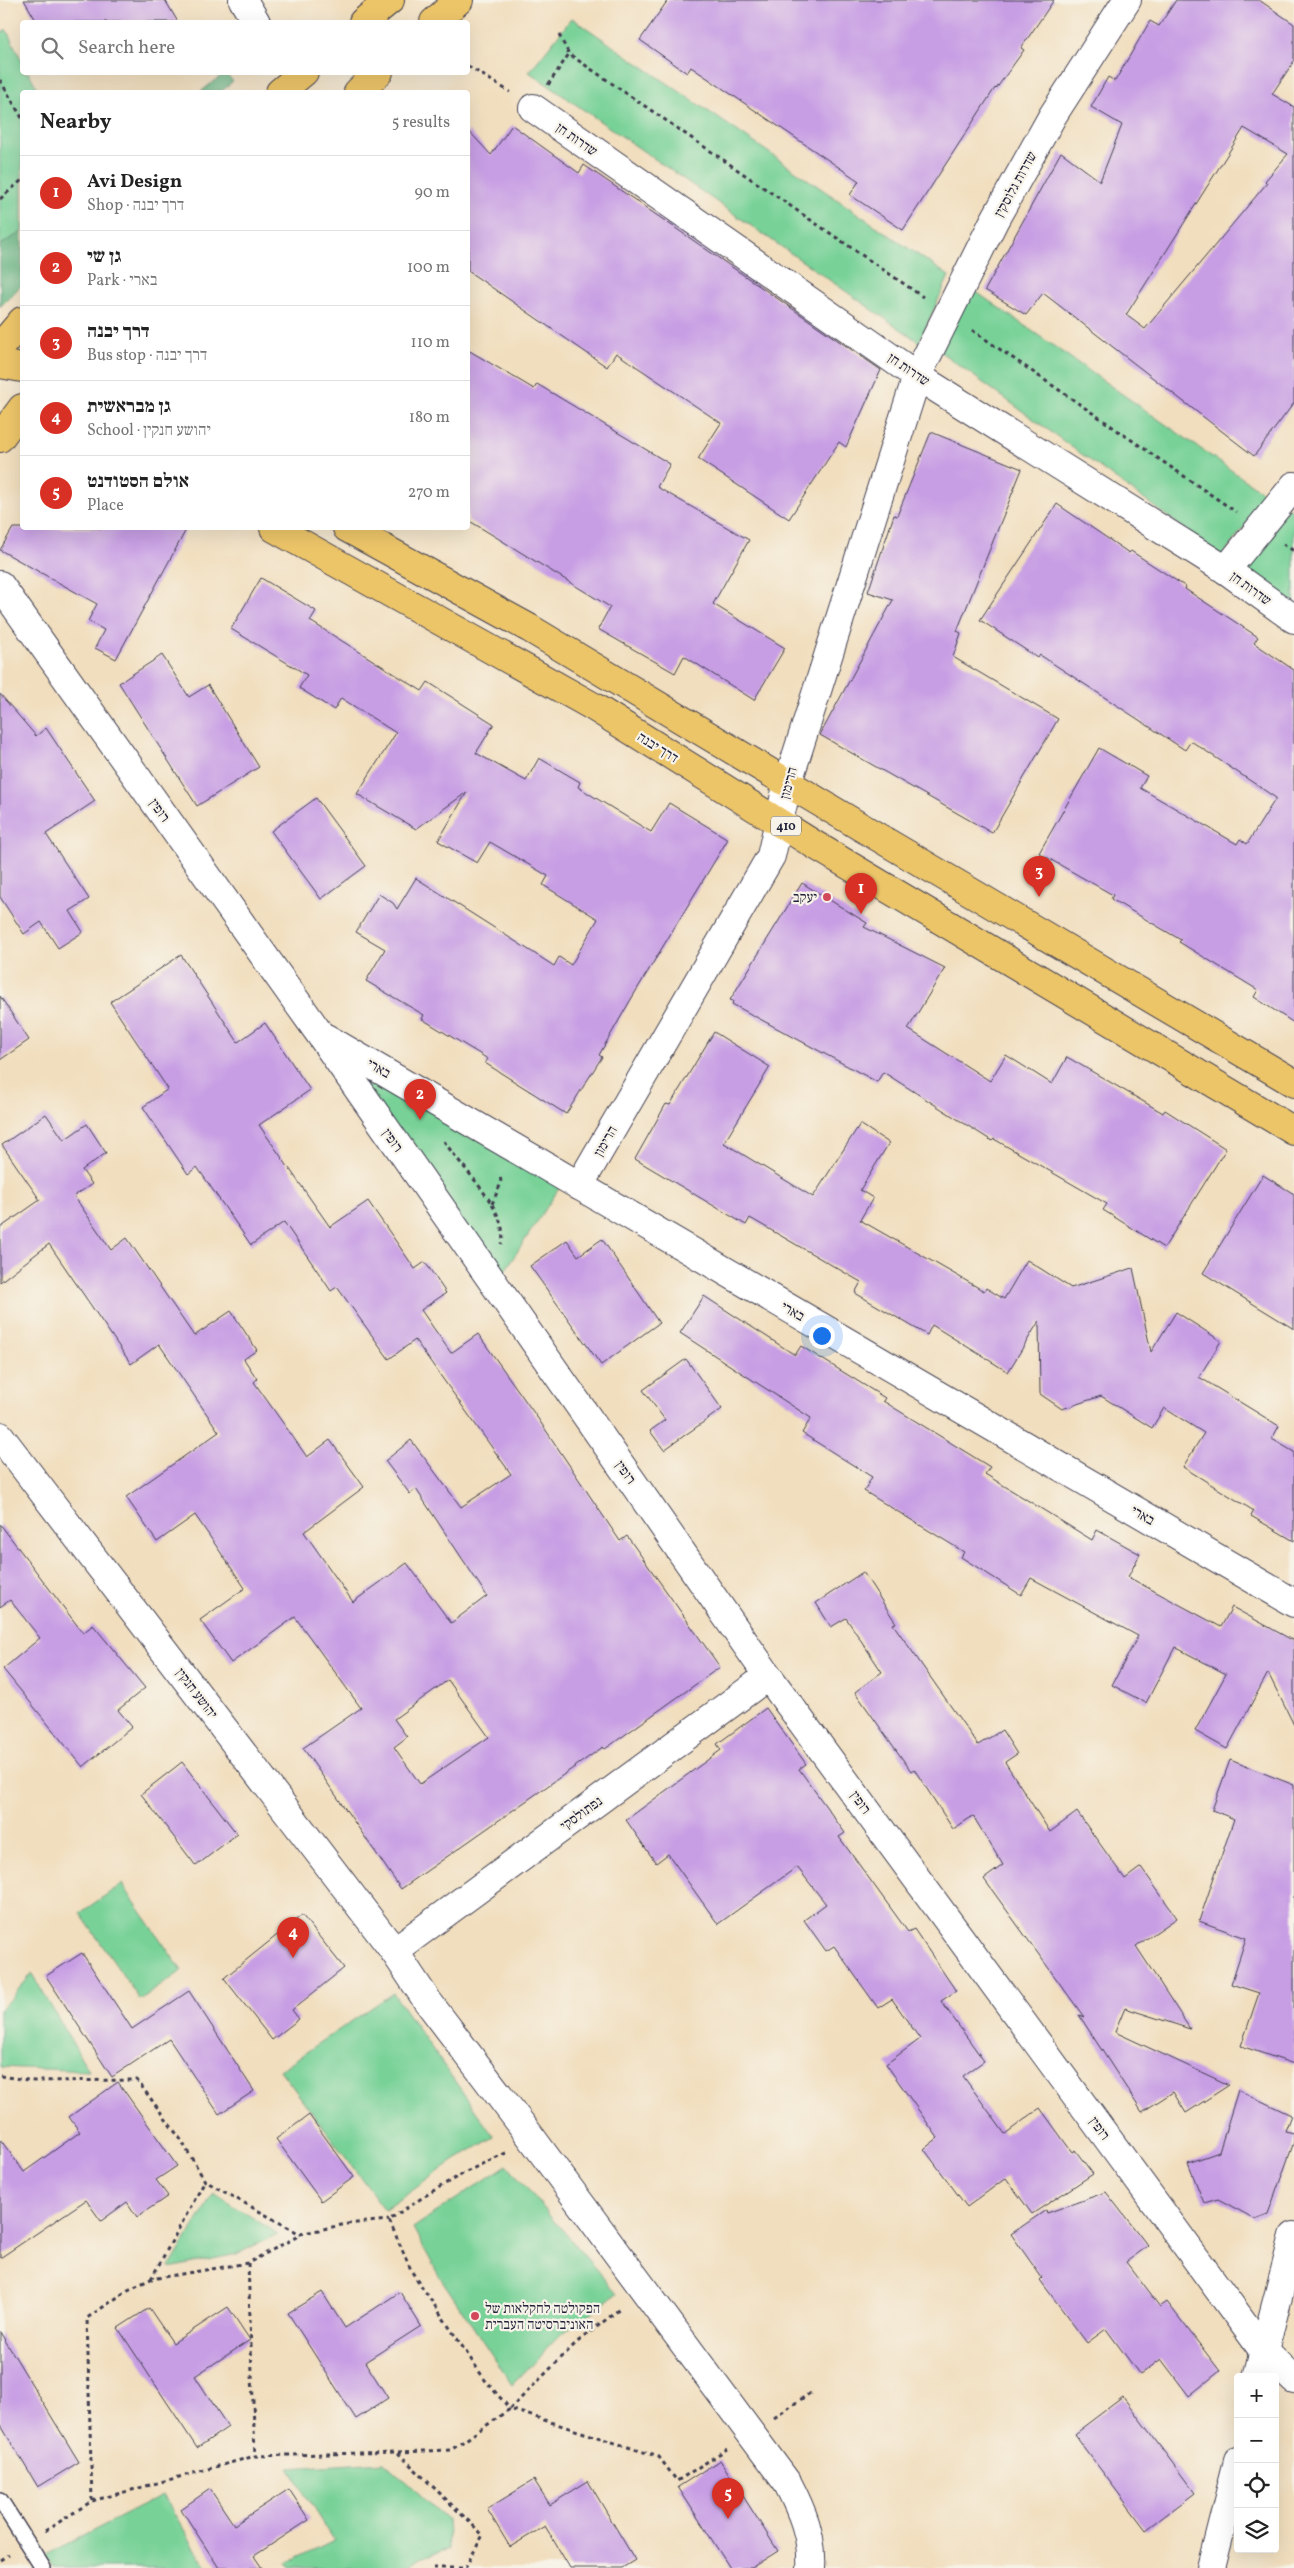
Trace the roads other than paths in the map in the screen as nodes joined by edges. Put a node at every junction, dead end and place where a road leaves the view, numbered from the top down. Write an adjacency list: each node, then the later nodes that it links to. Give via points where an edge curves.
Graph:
1 (243, 0): 5 (street)
2 (390, 0): 6 (main road)
3 (459, 0): 7 (main road)
4 (1127, 0): 15 (street, שדרות גלוסקין, via 1053,115 994,221)
5 (255, 20)
6 (365, 20)
7 (436, 20)
8 (376, 75): 9 (main road)
9 (360, 90)
10 (533, 108): 15 (street, שדרות חן)
11 (20, 323): 12 (main road)
12 (0, 347)
13 (0, 364): 14 (main road)
14 (20, 368)
15 (917, 376): 23 (street, שדרות חן); 26 (street, הרימון)
16 (0, 400): 17 (main road)
17 (20, 403)
18 (20, 411): 19 (main road)
19 (0, 438)
20 (1294, 486): 23 (street)
21 (278, 530): 27 (main road, דרך יבנה / 410, via 594,707)
22 (351, 530): 26 (main road, via 529,628)
23 (1226, 570): 25 (street, שדרות חן)
24 (0, 585): 28 (street, רופין)
25 (1294, 619)
26 (788, 782): 27 (street, הרימון); 29 (main road)
27 (778, 821): 30 (main road, דרך יבנה / 410); 31 (street, הרימון, via 771,856)
28 (319, 1033): 31 (street, בארי); 34 (street, רופין)
29 (1294, 1083)
30 (1294, 1131)
31 (579, 1186): 33 (street, בארי)
32 (0, 1436): 35 (street, יהושע חנקין)
33 (1294, 1603)
34 (768, 1676): 35 (street, נפתולסקי); 37 (street, רופין)
35 (394, 1951): 43 (street, יהושע חנקין, via 426,1999 788,2484 804,2513 810,2540)
36 (1294, 2236): 37 (street)
37 (1263, 2350): 38 (street); 39 (street, רופין)
38 (1258, 2373)
39 (1294, 2380)
40 (1238, 2463): 44 (street)
41 (0, 2500): 42 (lane)
42 (43, 2568)
43 (811, 2568)
44 (1211, 2568)

